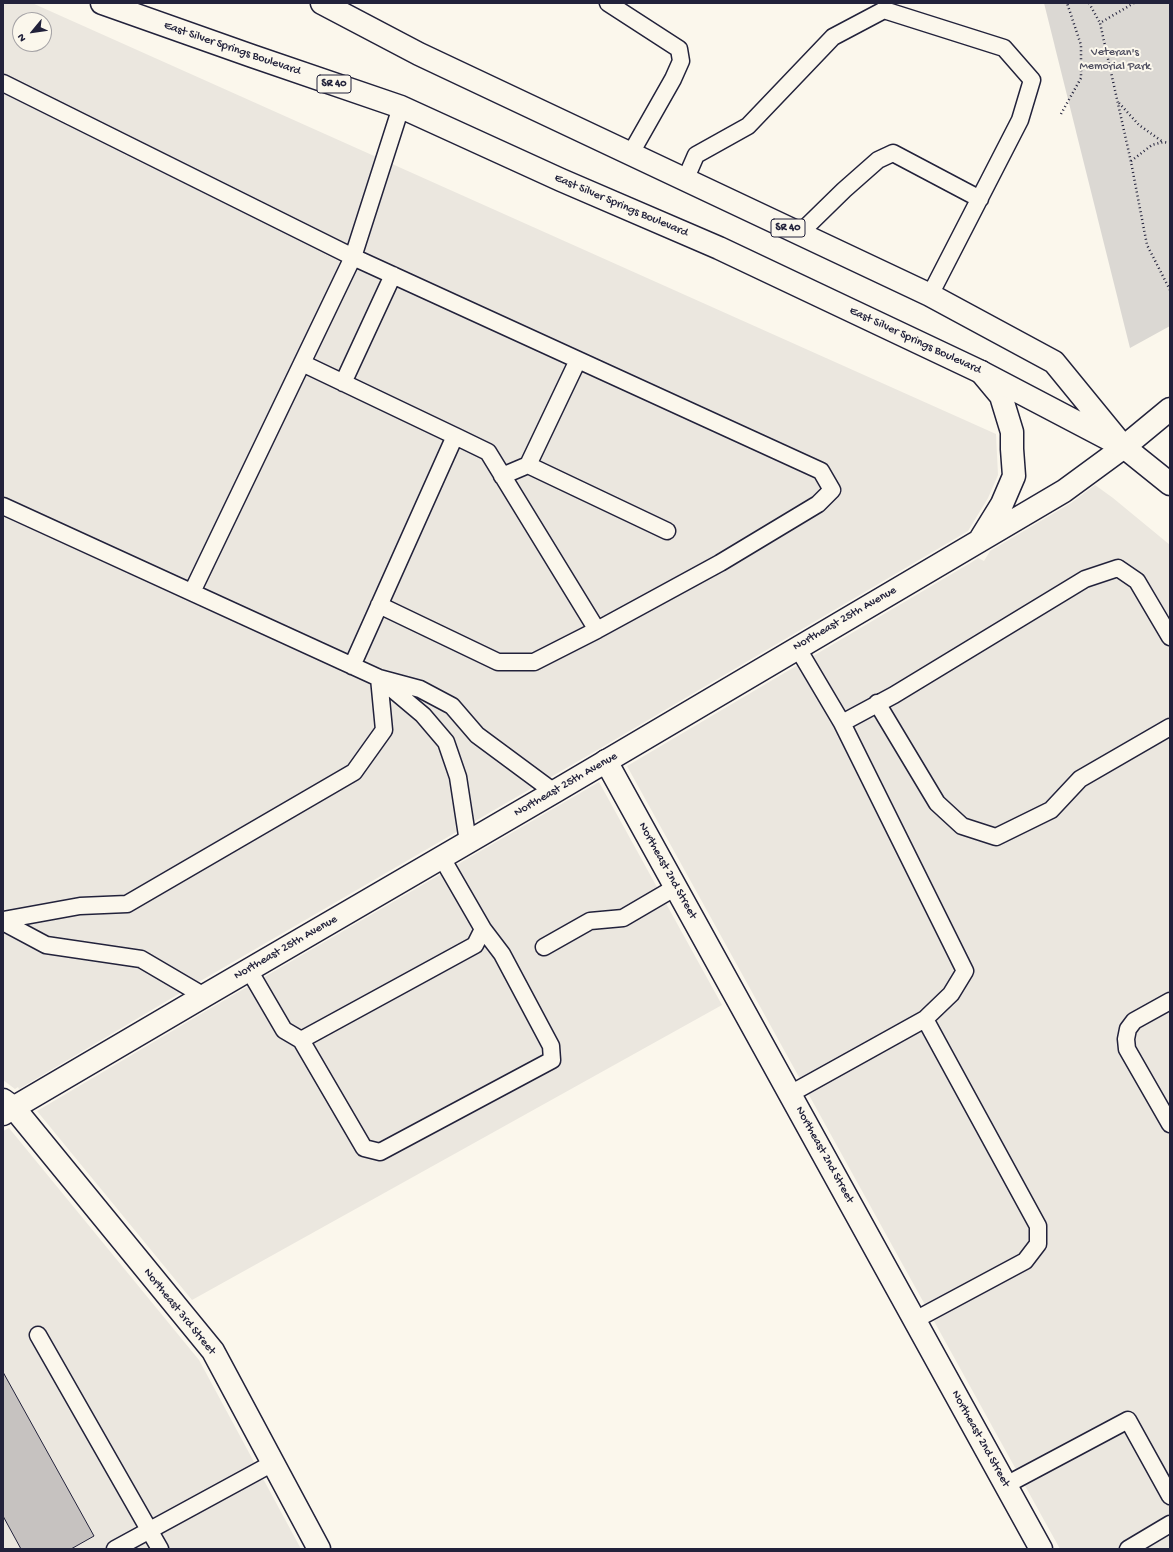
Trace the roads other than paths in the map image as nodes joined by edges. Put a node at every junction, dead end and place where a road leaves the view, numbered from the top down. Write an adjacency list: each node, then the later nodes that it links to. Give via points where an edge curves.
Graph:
1 (102, 3): 5 (main road, East Silver Springs Boulevard / SR 40)
2 (322, 3): 6 (main road, East Silver Springs Boulevard / SR 40, via 419,54)
3 (608, 3): 6 (lane, via 679,49 681,61)
4 (3, 83): 10 (lane)
5 (401, 107): 10 (lane); 15 (main road, East Silver Springs Boulevard / SR 40, via 719,248)
6 (631, 154): 7 (main road, East Silver Springs Boulevard / SR 40)
7 (686, 178): 8 (lane, via 696,155 748,126 833,37 884,10 1004,48 1032,80 1020,120); 9 (main road, East Silver Springs Boulevard / SR 40)
8 (980, 199): 9 (lane, via 893,153 878,160); 12 (lane)
9 (799, 234): 12 (main road, East Silver Springs Boulevard / SR 40)
10 (353, 257): 11 (lane); 14 (lane)
11 (394, 276): 13 (lane); 16 (lane)
12 (930, 294): 19 (main road, East Silver Springs Boulevard / SR 40, via 1054,362)
13 (578, 360): 20 (lane); 28 (lane, via 821,471 832,490 818,504 720,563)
14 (302, 363): 16 (lane); 26 (lane)
15 (981, 372): 19 (main road, East Silver Springs Boulevard / SR 40); 25 (main road, via 1001,396 1012,432 1014,476 1002,504)
16 (343, 383): 18 (lane)
17 (1170, 409): 19 (main road, Northeast 25th Avenue)
18 (455, 436): 21 (lane, via 488,452); 27 (lane)
19 (1124, 447): 22 (main road, East Silver Springs Boulevard / SR 40); 25 (main road, Northeast 25th Avenue, via 1064,491)
20 (528, 465): 21 (lane); 24 (lane)
21 (502, 476): 28 (lane)
22 (1170, 484)
23 (3, 506): 26 (lane)
24 (666, 531)
25 (979, 541): 30 (main road, Northeast 25th Avenue)
26 (192, 592): 31 (lane)
27 (379, 605): 28 (lane, via 498,662 534,662); 31 (lane)
28 (597, 630)
29 (1170, 637): 33 (lane, via 1137,581 1118,568 1085,579)
30 (797, 647): 34 (lane); 36 (main road, Northeast 25th Avenue)
31 (352, 666): 32 (lane)
32 (379, 678): 37 (lane, via 420,689 452,706 477,735); 38 (lane, via 423,715 446,742 458,777); 41 (lane, via 384,730 354,772 127,904 80,906)
33 (877, 703): 34 (lane); 35 (lane, via 937,803 962,826 996,837 1051,810 1080,779)
34 (842, 723): 47 (lane, via 965,971 951,994)
35 (1170, 727)
36 (606, 761): 37 (main road, Northeast 25th Avenue); 40 (main road, Northeast 2nd Street)
37 (554, 792): 38 (main road, Northeast 25th Avenue)
38 (468, 842): 39 (main road, Northeast 25th Avenue)
39 (442, 858): 42 (lane); 44 (main road, Northeast 25th Avenue)
40 (676, 887): 43 (lane, via 623,918 590,921); 49 (main road, Northeast 2nd Street)
41 (3, 921): 45 (lane, via 46,945 141,960)
42 (483, 929): 48 (lane, via 475,945); 48 (lane, via 502,954 551,1046 552,1060 380,1152 364,1148)
43 (544, 947)
44 (249, 970): 45 (main road, Northeast 25th Avenue); 48 (lane, via 284,1030)
45 (204, 996): 50 (main road, Northeast 25th Avenue)
46 (1170, 1001): 51 (lane, via 1134,1021 1128,1029 1126,1040 1127,1049)
47 (925, 1019): 49 (lane); 52 (lane, via 1038,1226 1038,1244 1025,1261)
48 (301, 1040)
49 (790, 1094): 52 (main road, Northeast 2nd Street)
50 (7, 1108): 54 (main road, Northeast 3rd Street, via 212,1351)
51 (1170, 1124)
52 (915, 1320): 55 (main road, Northeast 2nd Street)
53 (38, 1335): 58 (lane)
54 (273, 1464): 58 (lane); 61 (main road, Northeast 3rd Street)
55 (1006, 1485): 56 (lane, via 1128,1420); 62 (main road, Northeast 2nd Street)
56 (1170, 1496)
57 (1170, 1524): 63 (lane)
58 (150, 1530): 59 (lane); 60 (lane)
59 (115, 1549)
60 (160, 1549)
61 (319, 1549)
62 (1041, 1549)
63 (1128, 1549)

